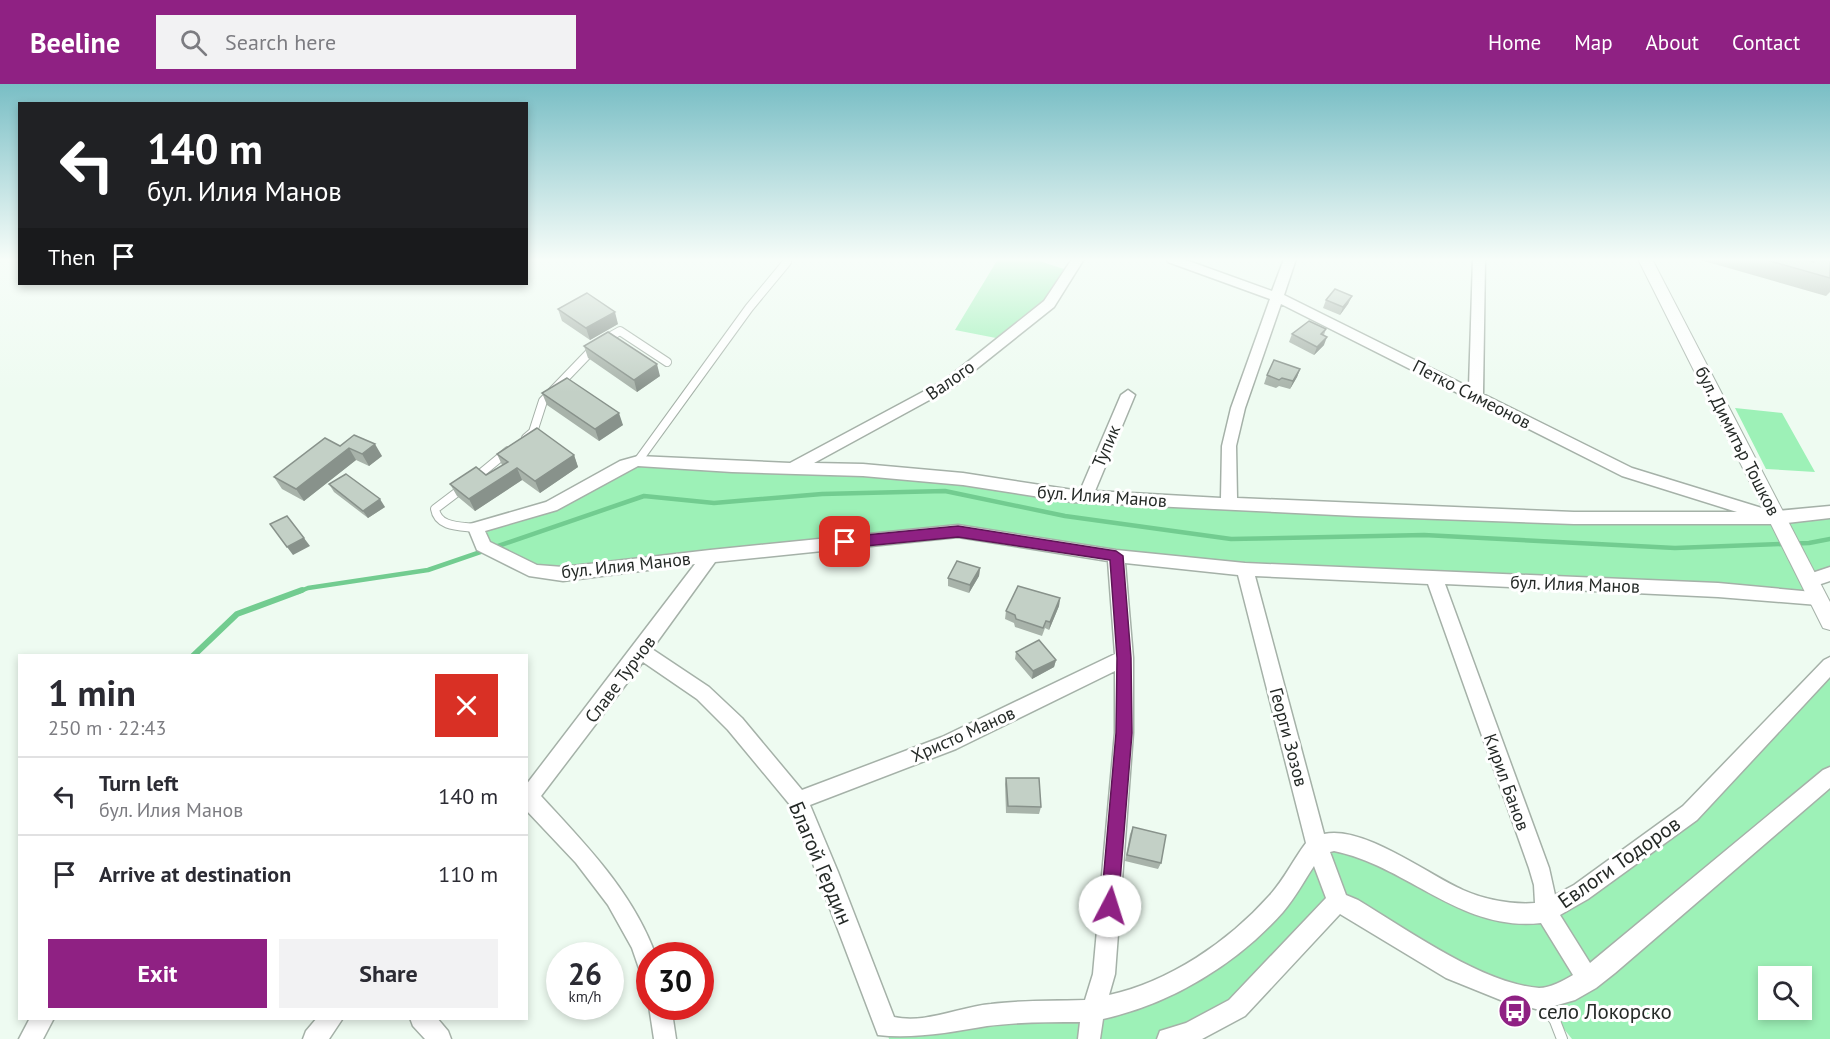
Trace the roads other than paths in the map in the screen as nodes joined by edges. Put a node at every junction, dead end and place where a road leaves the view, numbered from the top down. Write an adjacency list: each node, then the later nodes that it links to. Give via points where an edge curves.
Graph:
1 (753, 304): 10 (lane)
2 (1048, 304): 11 (street, Валого, via 950,382)
3 (1275, 304): 13 (street, via 1228,446)
4 (1290, 304): 9 (street, Петко Симеонов)
5 (1478, 304): 9 (street)
6 (1668, 304): 15 (street, бул. Димитър Тошков)
7 (667, 362): 16 (lane, via 620,331 601,342 543,401 533,432 435,509 443,523)
8 (1128, 395): 12 (street, Тупик)
9 (1476, 396): 15 (street, Петко Симеонов, via 1627,472)
10 (638, 461): 11 (street, бул. Илия Манов); 16 (street, бул. Илия Манов, via 544,509)
11 (794, 467): 12 (street, бул. Илия Манов, via 963,479)
12 (1084, 496): 13 (street, бул. Илия Манов)
13 (1229, 503): 15 (street, бул. Илия Манов, via 1574,518)
14 (1830, 512): 15 (street, бул. Илия Манов)
15 (1779, 521): 22 (street, бул. Димитър Тошков)
16 (476, 528): 17 (street, бул. Илия Манов, via 483,546 536,571 563,574)
17 (710, 556): 18 (street, бул. Илия Манов, via 958,531); 24 (street, Славе Турчов)
18 (1116, 556): 19 (street, бул. Илия Манов); 25 (street)
19 (1245, 569): 21 (street, бул. Илия Манов); 30 (street, Георги Зозов)
20 (1830, 574): 22 (street, бул. Илия Манов)
21 (1434, 578): 22 (street, бул. Илия Манов, via 1718,590); 32 (street, Кирил Банов, via 1539,868)
22 (1809, 581): 23 (street, бул. Димитър Тошков)
23 (1830, 622)
24 (641, 651): 28 (street, Славе Турчов); 29 (street, Благой Гердин, via 711,701 756,747)
25 (1124, 658): 29 (street, Христо Манов, via 949,743); 36 (street, via 1124,733 1105,963)
26 (1830, 665): 32 (street, Евлоги Тодоров, via 1690,813 1581,892)
27 (1830, 776): 34 (street)
28 (528, 800): 33 (street, via 600,877 627,915)
29 (798, 800): 36 (street, Благой Гердин, via 886,1027 910,1030 978,1016)
30 (1317, 845): 31 (street, Георги Зозов); 32 (street, Евлоги Тодоров, via 1334,841 1353,845 1459,899 1490,909 1527,914); 36 (street, via 1275,905 1235,941 1160,988)
31 (1338, 903): 35 (street, via 1351,907 1454,970 1503,990); 46 (street, via 1328,909 1237,1008 1191,1033)
32 (1546, 912): 34 (street, Кирил Банов)
33 (638, 942)
34 (1588, 980): 35 (street, via 1567,992)
35 (1540, 999): 47 (lane)
36 (1093, 1010): 45 (street)
37 (42, 1020): 41 (street)
38 (330, 1020): 42 (street)
39 (423, 1020): 43 (street)
40 (662, 1020): 44 (street)
41 (30, 1039)
42 (314, 1039)
43 (440, 1039)
44 (665, 1039)
45 (1089, 1039)
46 (1168, 1039)
47 (1562, 1039)

